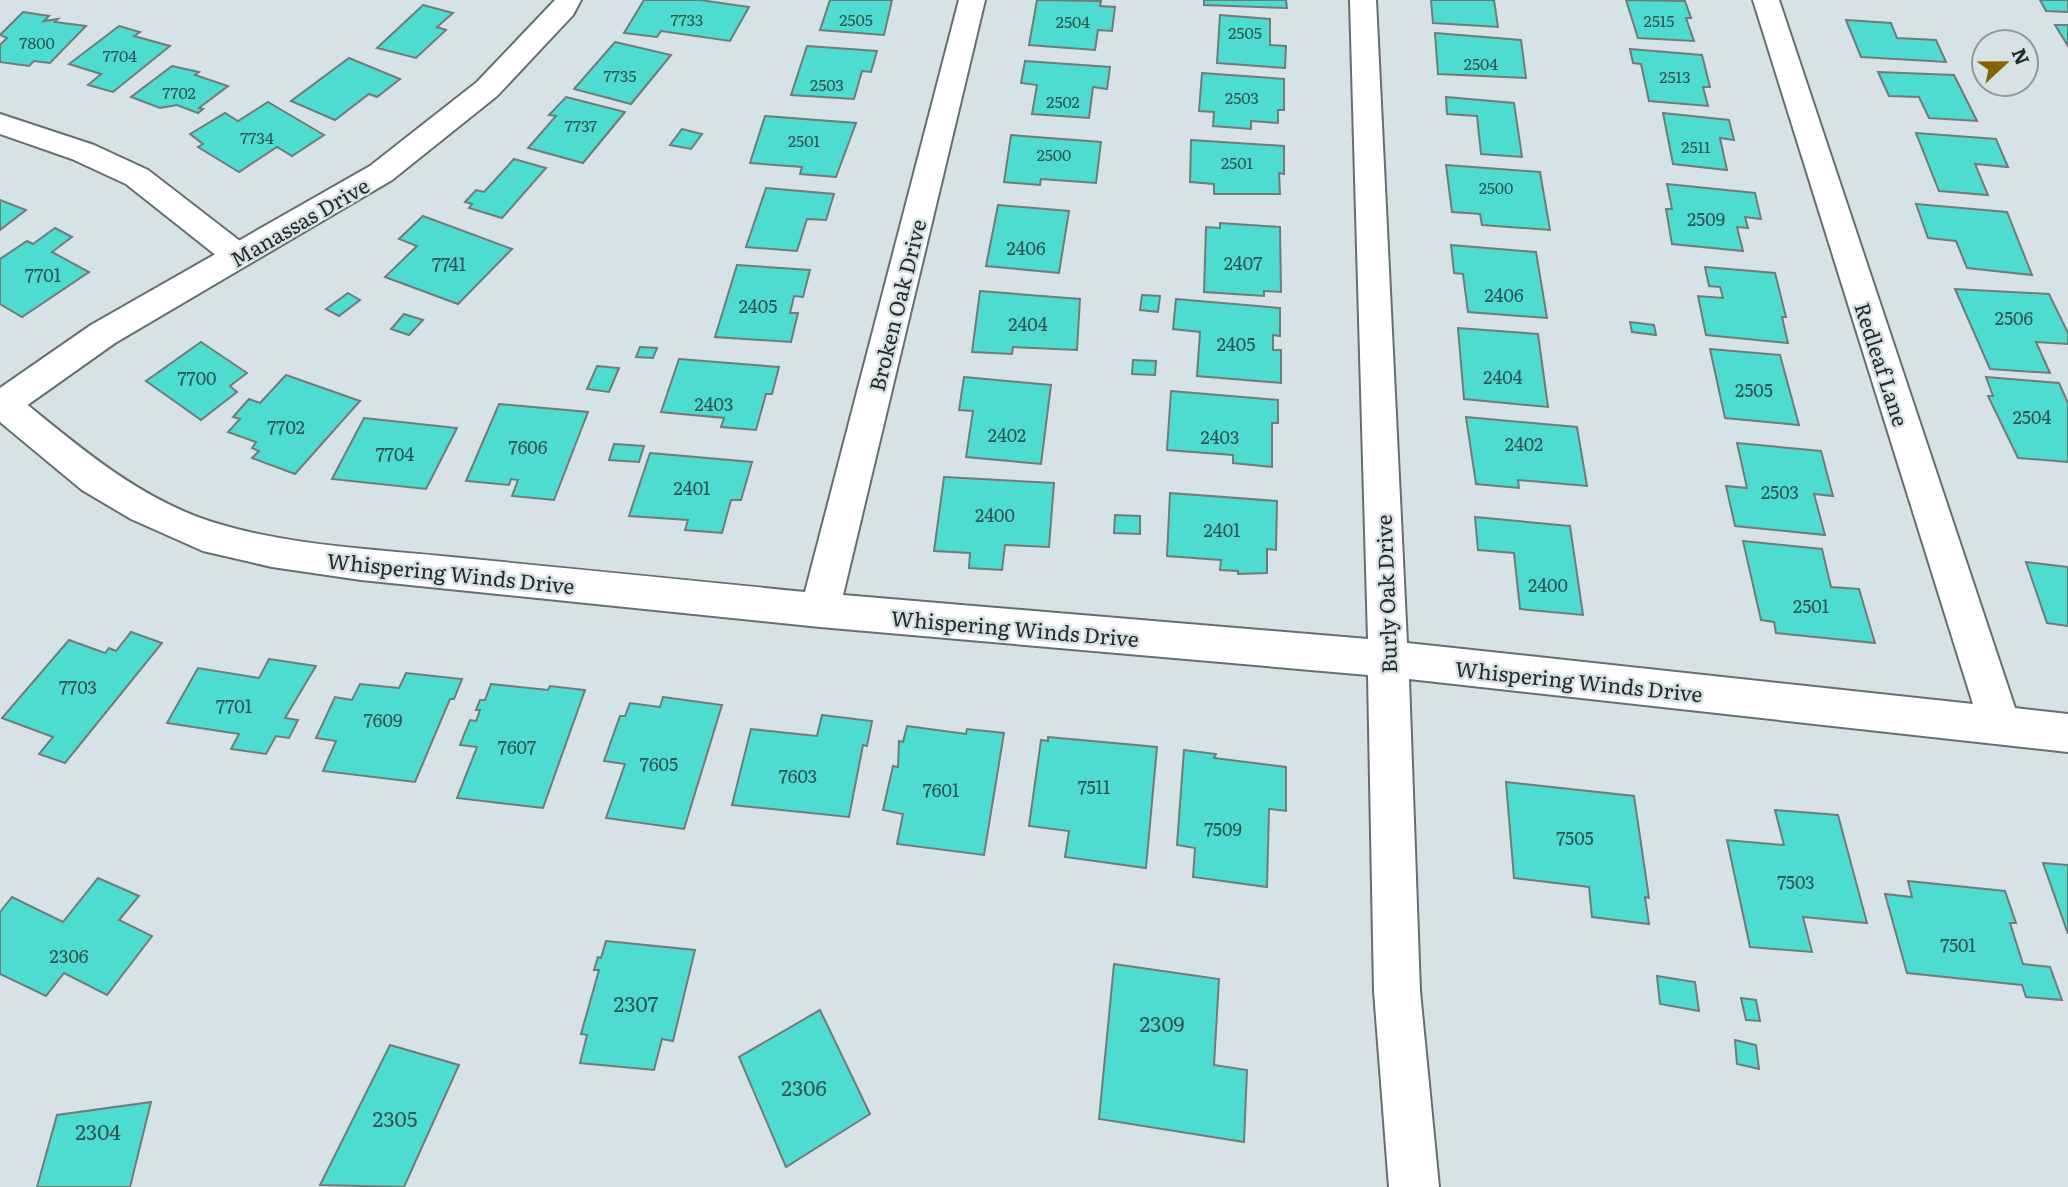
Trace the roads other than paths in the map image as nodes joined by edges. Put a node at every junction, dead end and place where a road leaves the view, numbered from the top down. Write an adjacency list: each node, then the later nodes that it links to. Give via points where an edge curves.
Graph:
1 (568, 0): 6 (street, Manassas Drive, via 487,89 381,173)
2 (972, 0): 8 (street, Broken Oak Drive)
3 (1363, 0): 9 (street, Burly Oak Drive)
4 (1766, 0): 10 (street, Redleaf Lane)
5 (0, 124): 6 (street, via 83,152 137,177)
6 (238, 257): 7 (street, Manassas Drive, via 103,334)
7 (1, 405): 8 (street, Whispering Winds Drive, via 95,480 144,509 203,535 361,564)
8 (820, 610): 9 (street, Whispering Winds Drive)
9 (1388, 659): 10 (street, Whispering Winds Drive); 12 (street, Burly Oak Drive, via 1397,1011 1402,1100)
10 (2001, 728): 11 (street, Whispering Winds Drive)
11 (2068, 733)
12 (1414, 1187)

